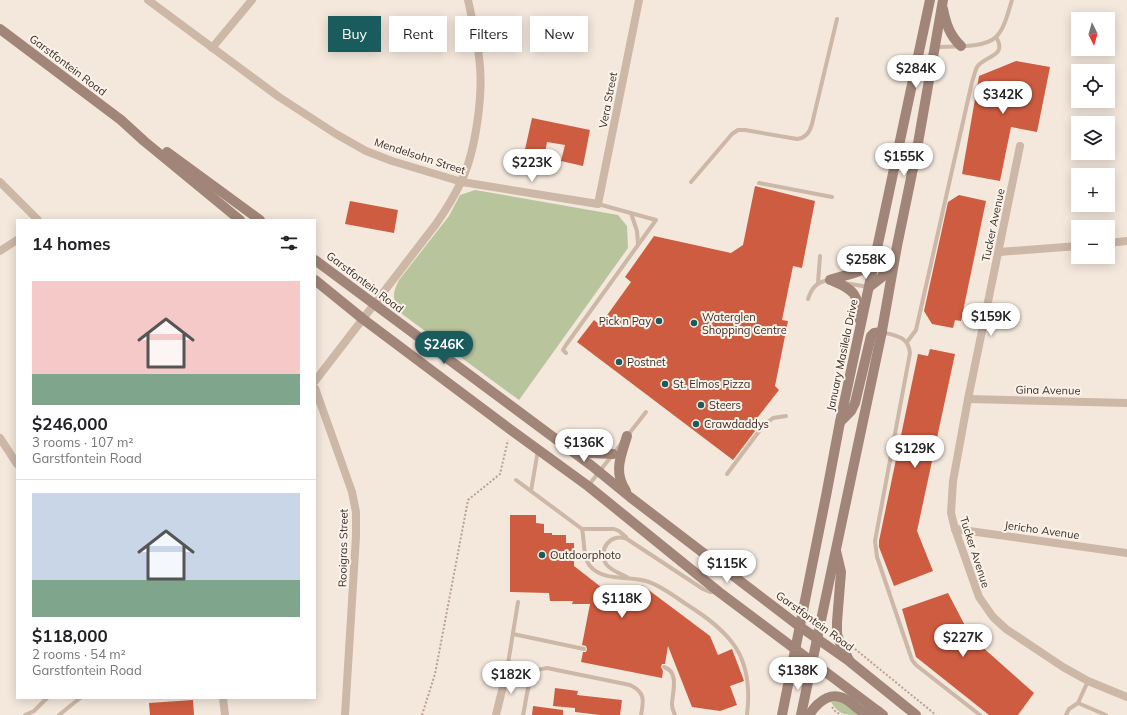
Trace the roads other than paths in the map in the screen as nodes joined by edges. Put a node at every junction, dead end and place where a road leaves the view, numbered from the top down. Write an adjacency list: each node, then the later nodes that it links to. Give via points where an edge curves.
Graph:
1 (148, 0): 14 (street, Mendelsohn Street)
2 (252, 0): 14 (street)
3 (468, 0): 19 (street, via 480,58 480,90 473,146)
4 (640, 0): 23 (street, Vera Street)
5 (930, 0): 8 (main road, January Masilela Drive)
6 (1012, 0): 11 (lane, via 1005,22)
7 (943, 2): 12 (main road, via 948,28); 13 (main road)
8 (926, 17): 13 (main road); 15 (main road, January Masilela Drive)
9 (837, 19): 20 (lane, via 812,124 807,135 794,139 738,130)
10 (0, 29): 16 (main road, Garstfontein Road)
11 (996, 37): 12 (lane, via 980,44); 47 (lane, via 1000,43 999,50 994,56 981,62 972,82 916,330)
12 (962, 46): 13 (lane)
13 (935, 47): 15 (main road); 32 (main road)
14 (212, 48): 19 (street, Mendelsohn Street, via 279,97 356,146 392,161)
15 (915, 70): 34 (main road, January Masilela Drive)
16 (121, 120): 26 (main road, Garstfontein Road); 27 (main road, Garstfontein Road)
17 (1020, 146): 36 (street, Tucker Avenue)
18 (0, 182): 25 (street)
19 (462, 182): 23 (street, Mendelsohn Street); 44 (street, via 436,224)
20 (690, 182)
21 (759, 183): 22 (lane)
22 (832, 197)
23 (598, 204): 24 (lane, Mendelsohn Street)
24 (631, 213): 31 (lane, via 637,231); 31 (lane, Mendelsohn Street, via 656,220)
25 (37, 219)
26 (239, 219)
27 (259, 219)
28 (16, 241): 35 (street)
29 (1127, 242): 30 (street)
30 (1115, 243)
31 (638, 245): 49 (lane, via 566,345 563,350)
32 (897, 246): 42 (main road, via 884,274); 46 (main road)
33 (1071, 247): 36 (street)
34 (878, 250): 39 (main road, via 863,270); 42 (main road, January Masilela Drive)
35 (0, 251)
36 (999, 252): 52 (street, Tucker Avenue)
37 (820, 256): 41 (lane)
38 (316, 261): 44 (main road, Garstfontein Road)
39 (832, 280): 41 (lane); 42 (lane); 48 (main road, via 851,290 858,300)
40 (316, 281): 45 (main road)
41 (818, 283): 43 (lane, via 813,287)
42 (869, 287): 48 (main road, January Masilela Drive)
43 (808, 299)
44 (374, 304): 45 (street); 59 (main road, Garstfontein Road)
45 (363, 318): 50 (street); 60 (main road)
46 (882, 332): 47 (lane); 56 (main road, via 871,336 855,403); 72 (main road)
47 (907, 342): 106 (lane, via 909,361 875,551 912,660)
48 (856, 348): 56 (main road, January Masilela Drive)
49 (566, 353)
50 (316, 381)
51 (316, 391): 96 (street, Rooigras Street, via 352,492 356,512)
52 (968, 400): 53 (street, Gina Avenue); 70 (street, Tucker Avenue, via 951,499)
53 (1127, 403)
54 (646, 412): 57 (lane)
55 (786, 416): 64 (lane, via 773,418 763,426)
56 (840, 422): 77 (main road, January Masilela Drive)
57 (627, 436): 61 (lane); 68 (main road, via 619,468 621,484)
58 (0, 438): 62 (street)
59 (560, 443): 61 (main road, via 591,453); 63 (main road, Garstfontein Road)
60 (538, 449): 66 (main road); 67 (lane)
61 (613, 454): 63 (lane)
62 (16, 462)
63 (599, 472): 66 (lane); 68 (main road, Garstfontein Road)
64 (727, 474)
65 (516, 480): 67 (lane)
66 (588, 486): 75 (main road)
67 (531, 491): 69 (lane)
68 (630, 497): 77 (main road, Garstfontein Road)
69 (582, 529): 71 (lane, via 614,529); 74 (lane, via 586,557 592,569 605,575)
70 (955, 529): 73 (street, Jericho Avenue); 86 (street, Tucker Avenue, via 979,596 993,617 1032,647)
71 (627, 539): 74 (lane, via 612,539 607,544 604,554 606,564 610,568); 75 (lane, via 703,589)
72 (836, 549): 79 (main road); 82 (main road, via 841,572 838,634)
73 (1127, 553)
74 (629, 578): 101 (lane, via 655,585 711,620 728,636 738,653 748,680)
75 (719, 592): 81 (main road)
76 (518, 602): 78 (lane)
77 (799, 626): 79 (main road, Garstfontein Road); 81 (main road, January Masilela Drive)
78 (513, 634): 80 (lane); 85 (lane)
79 (816, 638): 82 (main road, Garstfontein Road); 83 (main road)
80 (584, 649)
81 (794, 650): 83 (main road); 102 (main road, January Masilela Drive)
82 (849, 661): 105 (main road, Garstfontein Road)
83 (811, 662): 92 (main road); 103 (main road)
84 (664, 666): 100 (lane, via 670,670 673,677 672,708)
85 (507, 670): 97 (street)
86 (1088, 681): 87 (street, Tucker Avenue); 91 (lane)
87 (1127, 698)
88 (46, 699): 93 (lane)
89 (79, 699): 94 (lane)
90 (222, 699): 95 (street)
91 (1078, 703): 107 (lane, via 1069,709); 108 (lane)
92 (881, 713): 104 (main road, via 864,712 847,700 830,697 822,700)
93 (26, 715)
94 (59, 715)
95 (225, 715)
96 (345, 715)
97 (496, 715)
98 (523, 715): 99 (lane, via 533,675 538,670 547,668 630,685 641,693)
99 (641, 715)
100 (675, 715)
101 (747, 715)
102 (782, 715)
103 (801, 715)
104 (809, 715)
105 (916, 715)
106 (980, 715)
107 (1066, 715)
108 (1106, 715)

